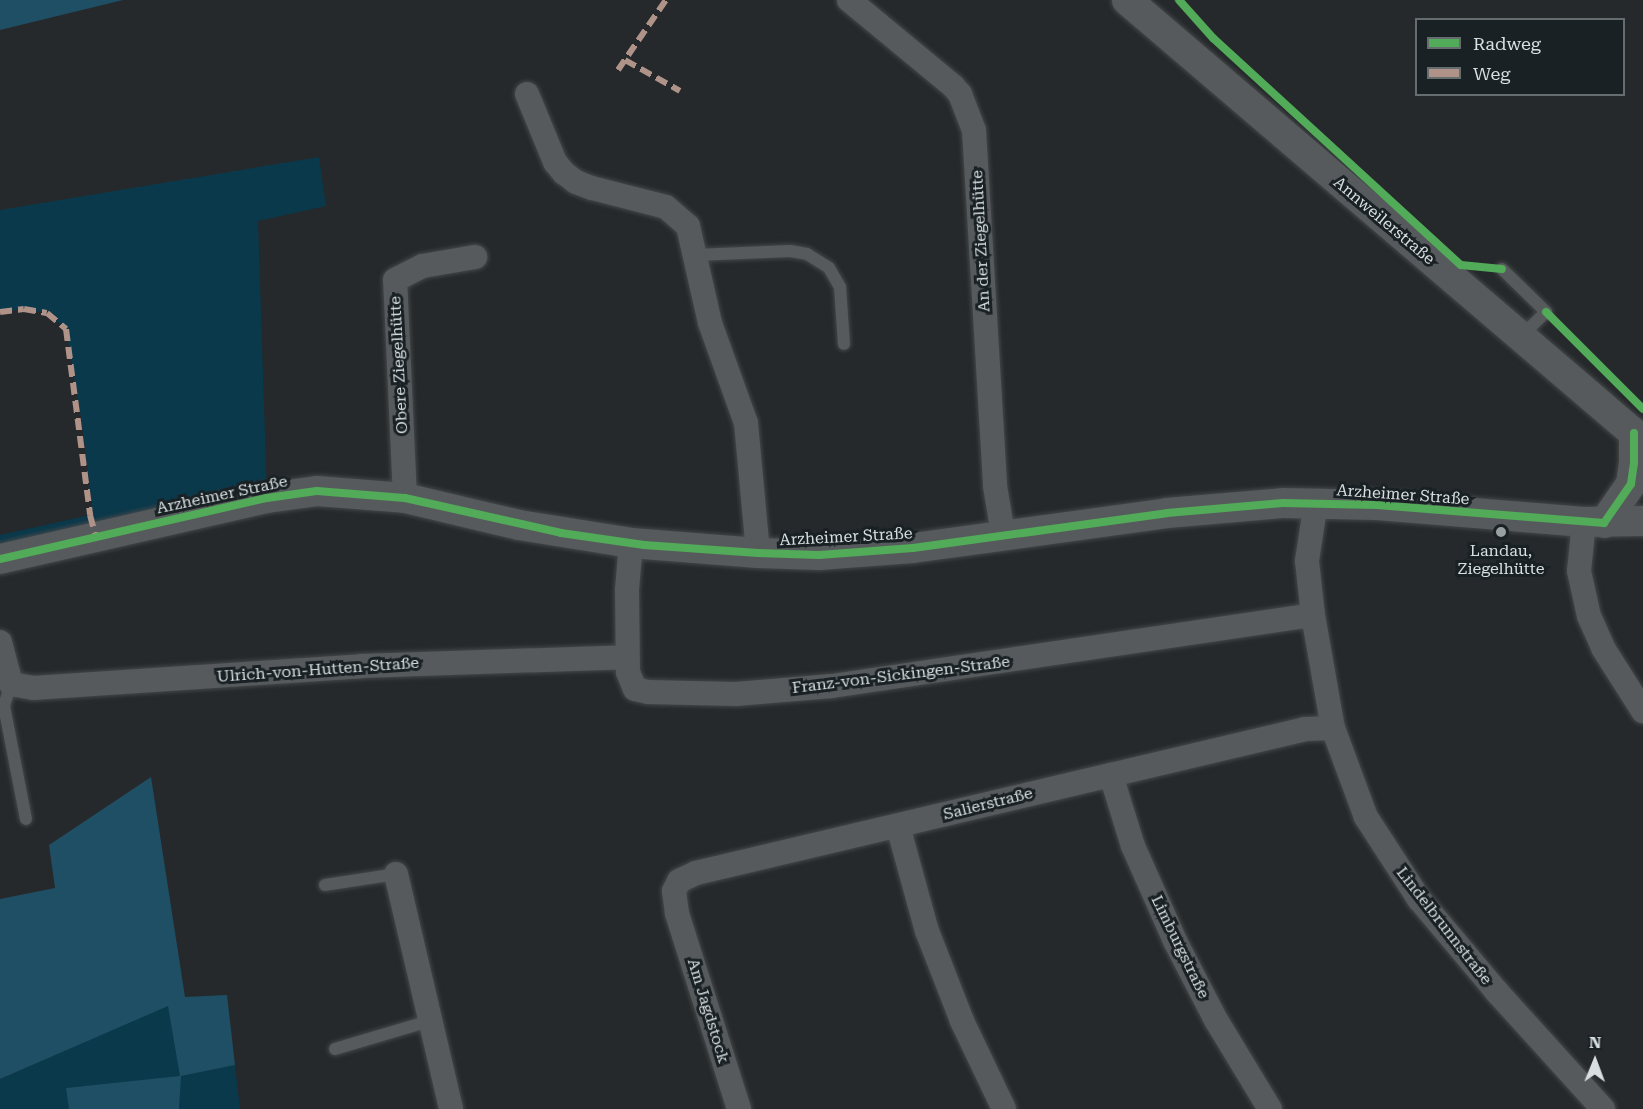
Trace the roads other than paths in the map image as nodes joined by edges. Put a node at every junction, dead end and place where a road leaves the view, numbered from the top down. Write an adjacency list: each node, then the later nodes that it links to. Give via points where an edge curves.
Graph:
1 (849, 0): 16 (street, An der Ziegelhütte, via 953,86 974,130 995,486)
2 (1127, 0): 4 (street, Annweilerstraße)
3 (1162, 0): 4 (street)
4 (1177, 40): 9 (street, Annweilerstraße)
5 (527, 94): 6 (street, via 555,162 564,173 592,188 666,207 688,226)
6 (696, 255): 10 (lane, via 790,251 807,254 829,268 840,287); 18 (street, via 710,323 746,423)
7 (476, 257): 12 (street, Obere Ziegelhütte, via 423,266 395,280)
8 (1502, 269): 9 (lane, via 1545,312)
9 (1521, 337): 11 (street, Annweilerstraße)
10 (844, 344)
11 (1639, 437): 15 (street, via 1631,484)
12 (405, 498): 17 (street, Arzheimer Straße, via 530,527); 19 (street, Arzheimer Straße, via 348,492 293,494)
13 (1316, 502): 15 (street, Arzheimer Straße); 16 (street, Arzheimer Straße, via 1167,513); 20 (street, Lindelbrunnstraße, via 1306,561)
14 (1643, 520): 15 (street, Arzheimer Straße)
15 (1594, 522): 24 (street, via 1580,571 1589,616)
16 (1003, 534): 18 (street, Arzheimer Straße, via 913,548 819,555)
17 (631, 543): 18 (street, Arzheimer Straße); 22 (street, Franz-von-Sickingen-Straße)
18 (758, 553)
19 (0, 559)
20 (1312, 615): 22 (street, Franz-von-Sickingen-Straße, via 832,686 736,694 635,689 629,680); 25 (street, Lindelbrunnstraße)
21 (0, 642): 23 (street)
22 (626, 657): 23 (street, Ulrich-von-Hutten-Straße, via 372,666 33,688)
23 (11, 684): 27 (lane, via 4,706)
24 (1643, 711)
25 (1332, 728): 26 (street, Salierstraße, via 1305,729); 38 (street, Lindelbrunnstraße, via 1366,817 1403,876 1497,992)
26 (1111, 775): 28 (street, Salierstraße); 37 (street, Limburgstraße, via 1133,846 1175,941 1216,1020)
27 (26, 819)
28 (898, 826): 31 (street, Salierstraße, via 685,877 675,885); 36 (street, via 927,931 962,1021)
29 (396, 874): 30 (lane); 32 (street)
30 (325, 885)
31 (677, 913): 35 (street, Am Jagdstock)
32 (432, 1020): 33 (lane); 34 (street)
33 (335, 1049)
34 (451, 1109)
35 (740, 1109)
36 (1004, 1109)
37 (1270, 1109)
38 (1603, 1109)

